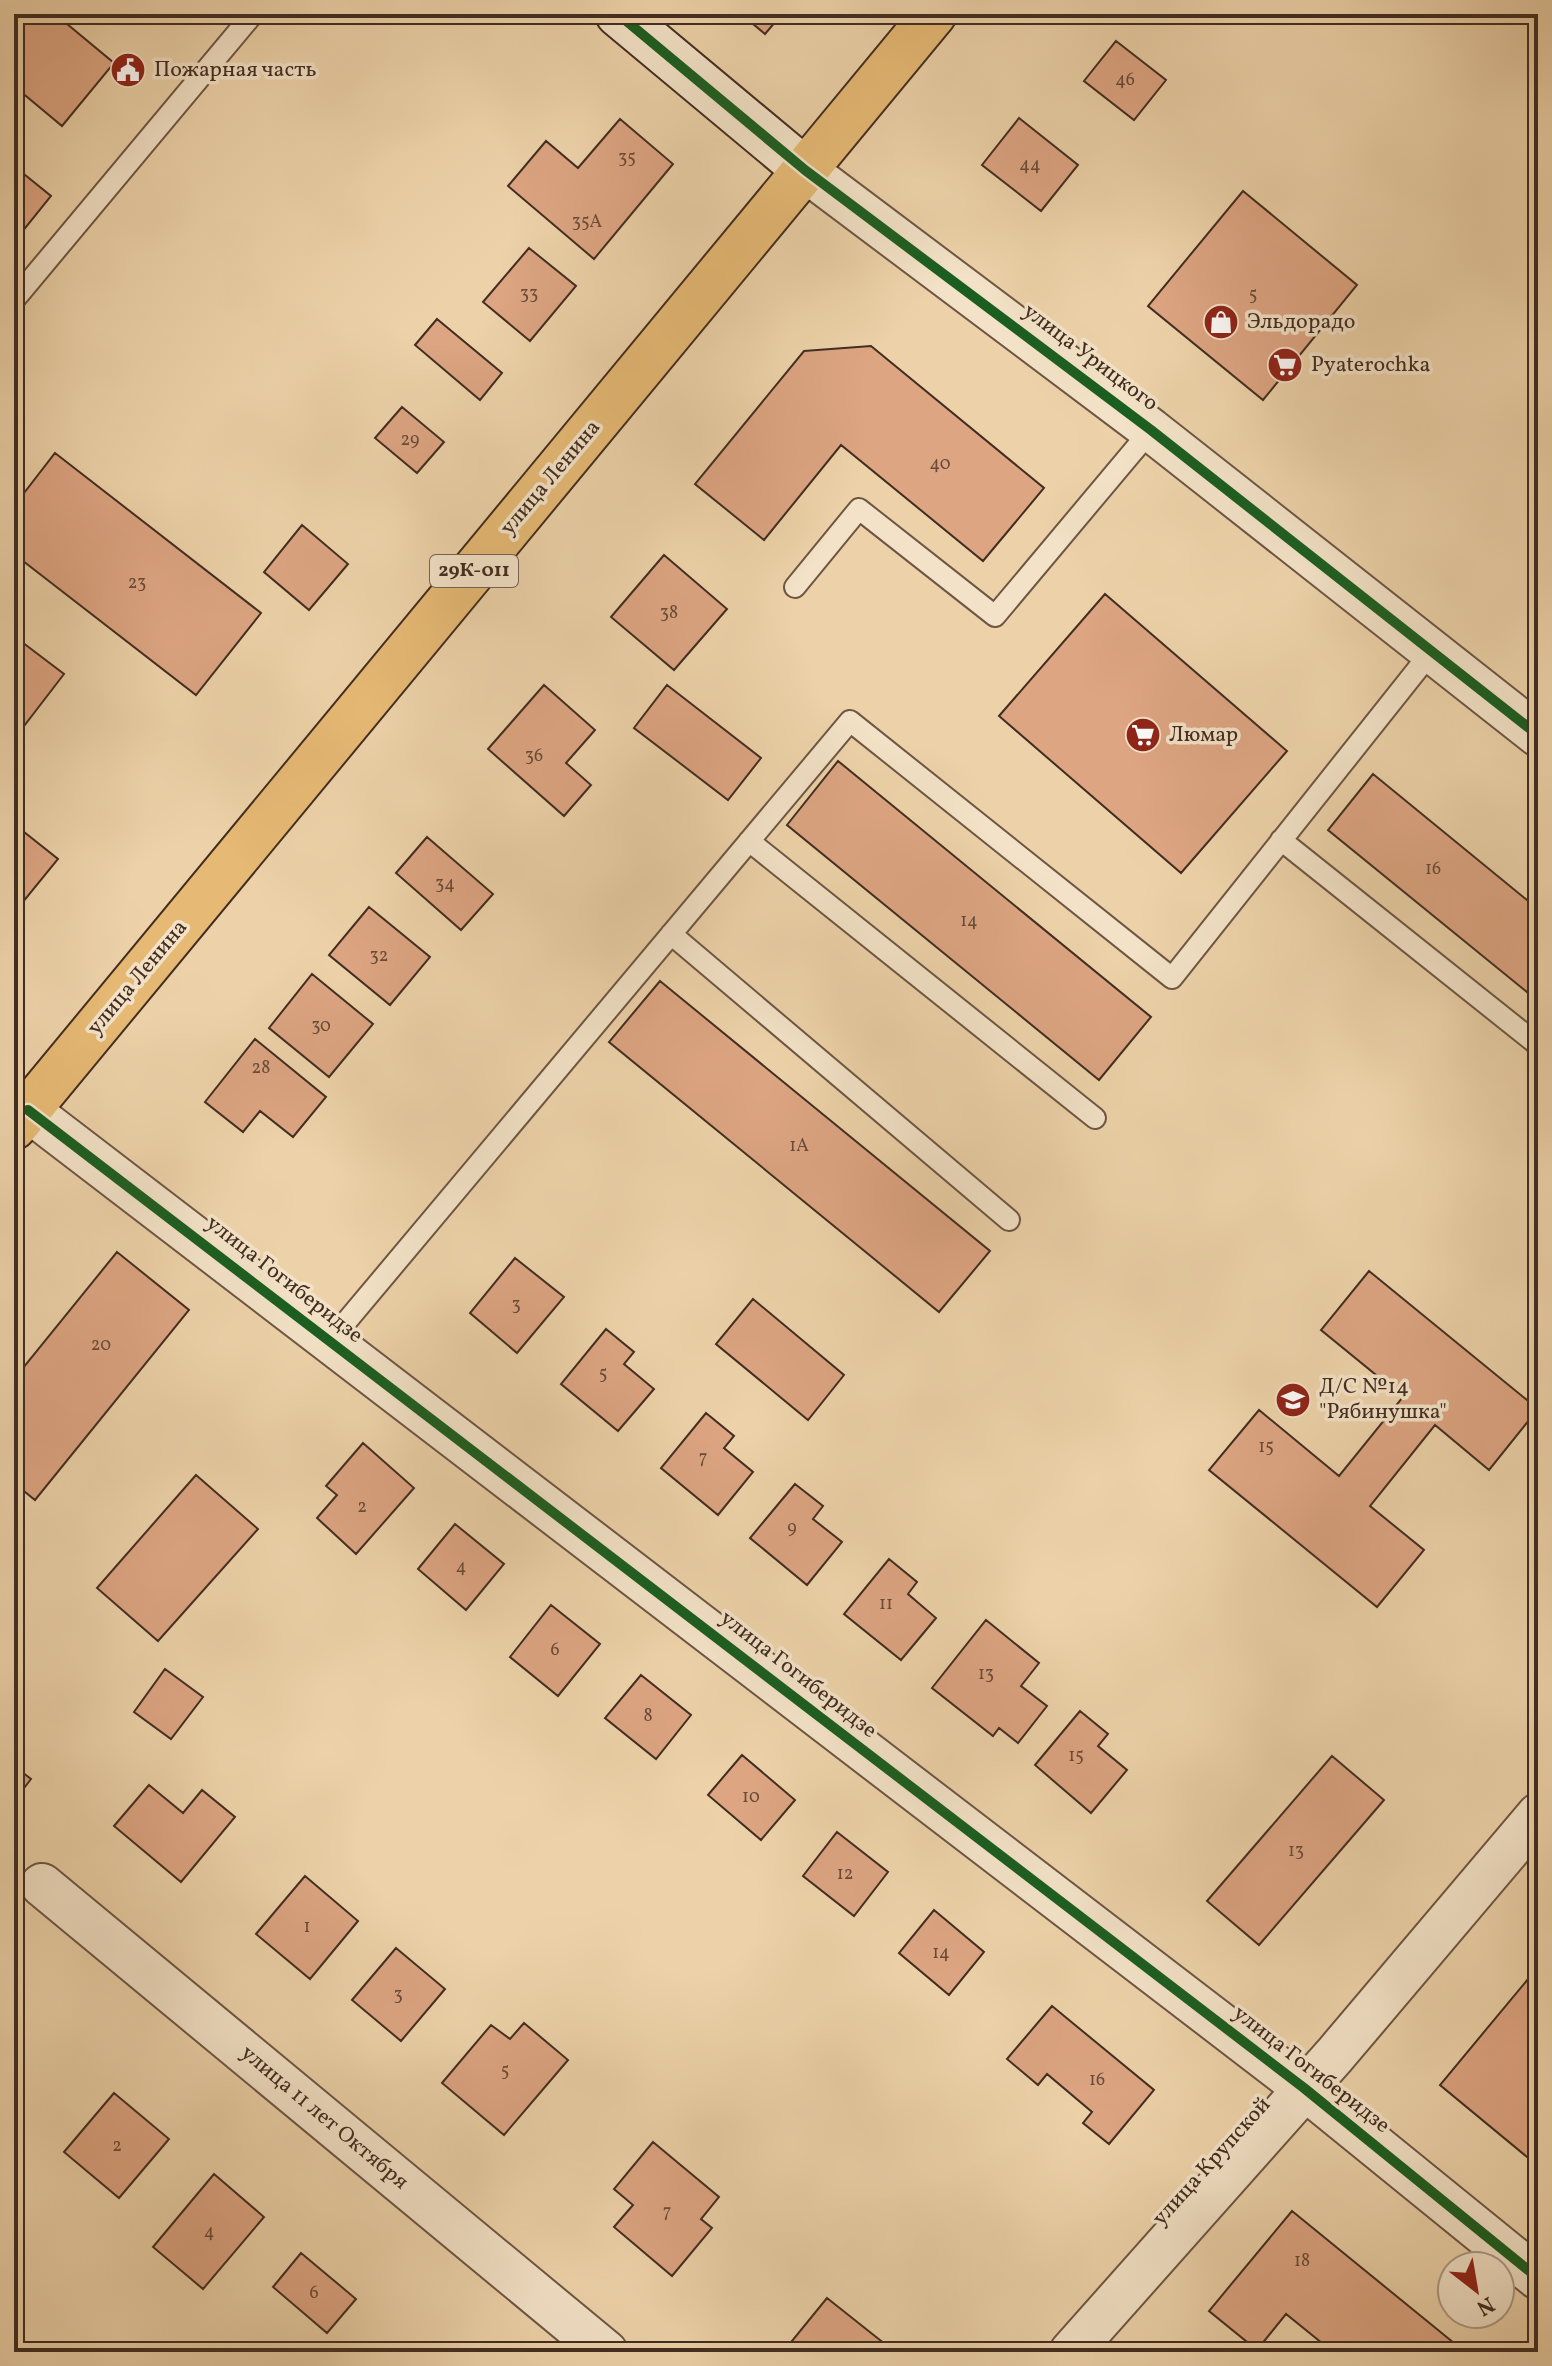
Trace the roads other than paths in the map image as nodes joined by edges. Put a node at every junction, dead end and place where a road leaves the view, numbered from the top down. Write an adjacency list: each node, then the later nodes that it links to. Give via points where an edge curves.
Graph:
1 (253, 14): 5 (lane)
2 (618, 14): 4 (street, улица Урицкого)
3 (934, 14): 4 (main road, улица Ленина / 29К-011)
4 (805, 170): 6 (street, улица Урицкого); 15 (main road, улица Ленина / 29К-011)
5 (14, 300)
6 (1151, 430): 7 (lane, via 995,616 859,509); 8 (street, улица Урицкого)
7 (795, 587)
8 (1432, 651): 9 (street, улица Урицкого); 10 (lane)
9 (1538, 735)
10 (1281, 840): 11 (lane, via 1172,978 850,721); 13 (lane)
11 (749, 841): 12 (lane); 14 (lane)
12 (671, 934): 16 (lane); 17 (lane)
13 (1538, 1045)
14 (1095, 1118)
15 (21, 1119): 17 (street, улица Гогиберидзе)
16 (1009, 1220)
17 (330, 1341): 20 (street, улица Гогиберидзе)
18 (1538, 1815): 20 (street, улица Крупской)
19 (42, 1885): 22 (street, улица 11 лет Октября)
20 (1304, 2088): 21 (street, улица Гогиберидзе); 23 (street, улица Крупской)
21 (1538, 2278)
22 (606, 2352)
23 (1071, 2352)

